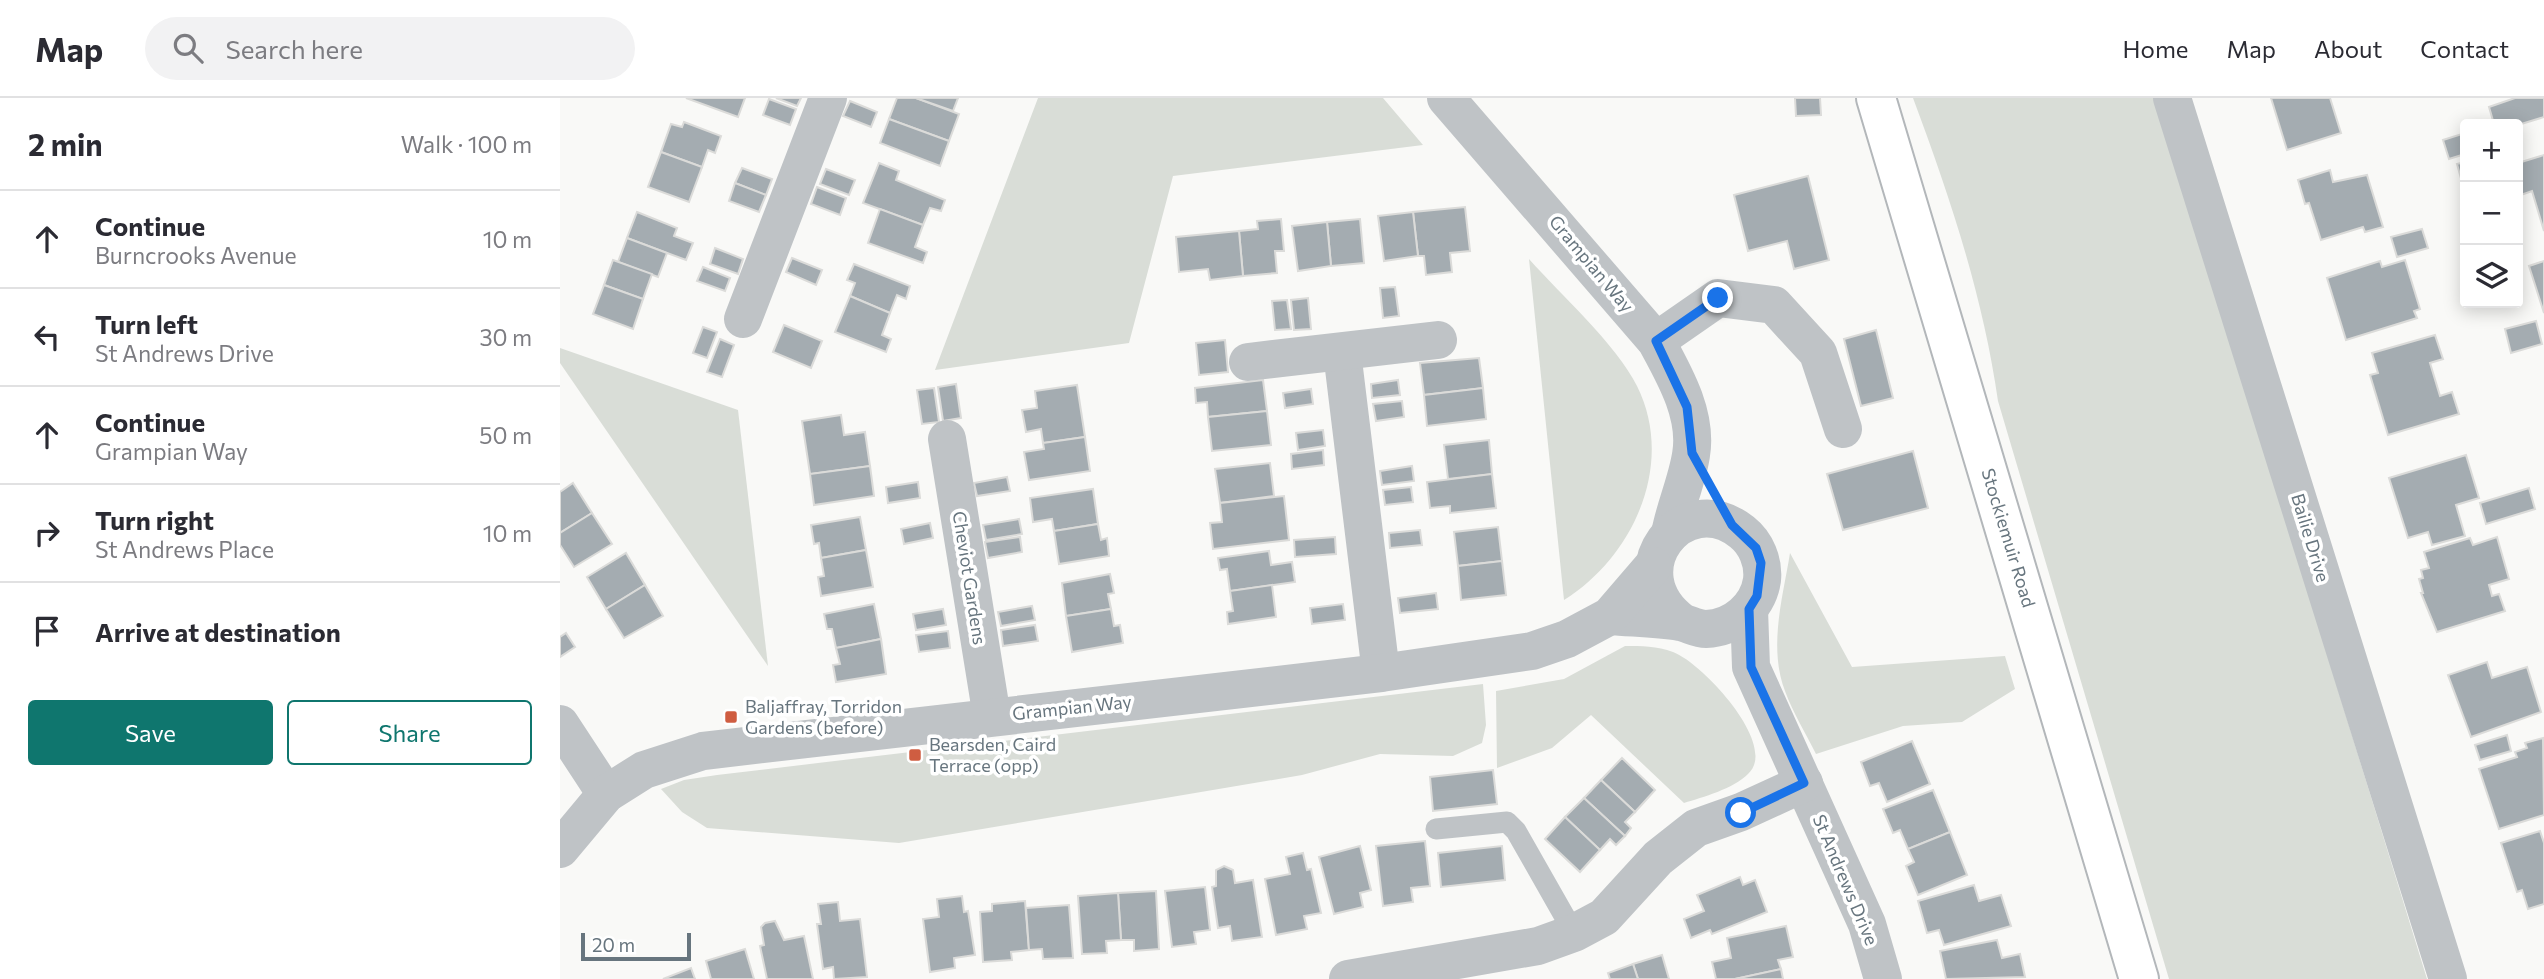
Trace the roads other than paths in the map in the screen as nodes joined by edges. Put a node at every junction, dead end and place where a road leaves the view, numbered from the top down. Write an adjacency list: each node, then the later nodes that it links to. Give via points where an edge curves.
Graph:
1 (828, 98): 5 (street)
2 (1446, 98): 7 (street, Grampian Way)
3 (1876, 98): 29 (main road, Stockiemuir Road)
4 (2172, 98): 30 (street, Bailie Drive)
5 (743, 319)
6 (1438, 340): 8 (street)
7 (1656, 341): 10 (street, via 1718,298 1774,305 1818,353); 12 (street, Grampian Way, via 1687,407)
8 (1342, 352): 9 (street); 19 (street)
9 (1248, 362)
10 (1843, 429)
11 (947, 439): 20 (street, Cheviot Gardens)
12 (1692, 453): 13 (street, Grampian Way); 14 (street, Grampian Way)
13 (1732, 525): 14 (street, Grampian Way, via 1720,520 1693,521); 15 (street, Grampian Way, via 1756,548 1761,563 1757,596)
14 (1662, 550): 16 (street, Grampian Way); 17 (street, Grampian Way, via 1656,592 1662,604)
15 (1749, 609): 17 (street, via 1737,620); 18 (street, St Andrews Drive)
16 (1611, 615): 17 (street); 19 (street, Grampian Way, via 1567,639 1532,651)
17 (1694, 625): 18 (street, St Andrews Drive)
18 (1751, 667): 22 (street, St Andrews Drive)
19 (1381, 673): 20 (street, Grampian Way)
20 (992, 717): 23 (street, Grampian Way, via 703,751 644,771)
21 (560, 724): 23 (street)
22 (1804, 783): 26 (street, via 1696,828 1658,858 1604,917); 28 (street, St Andrews Drive, via 1867,924)
23 (606, 794): 25 (street, Grampian Way)
24 (1437, 829): 26 (lane, via 1507,822)
25 (560, 849)
26 (1574, 933): 27 (street, via 1538,946)
27 (1348, 979)
28 (1883, 979)
29 (2139, 979)
30 (2448, 979)

